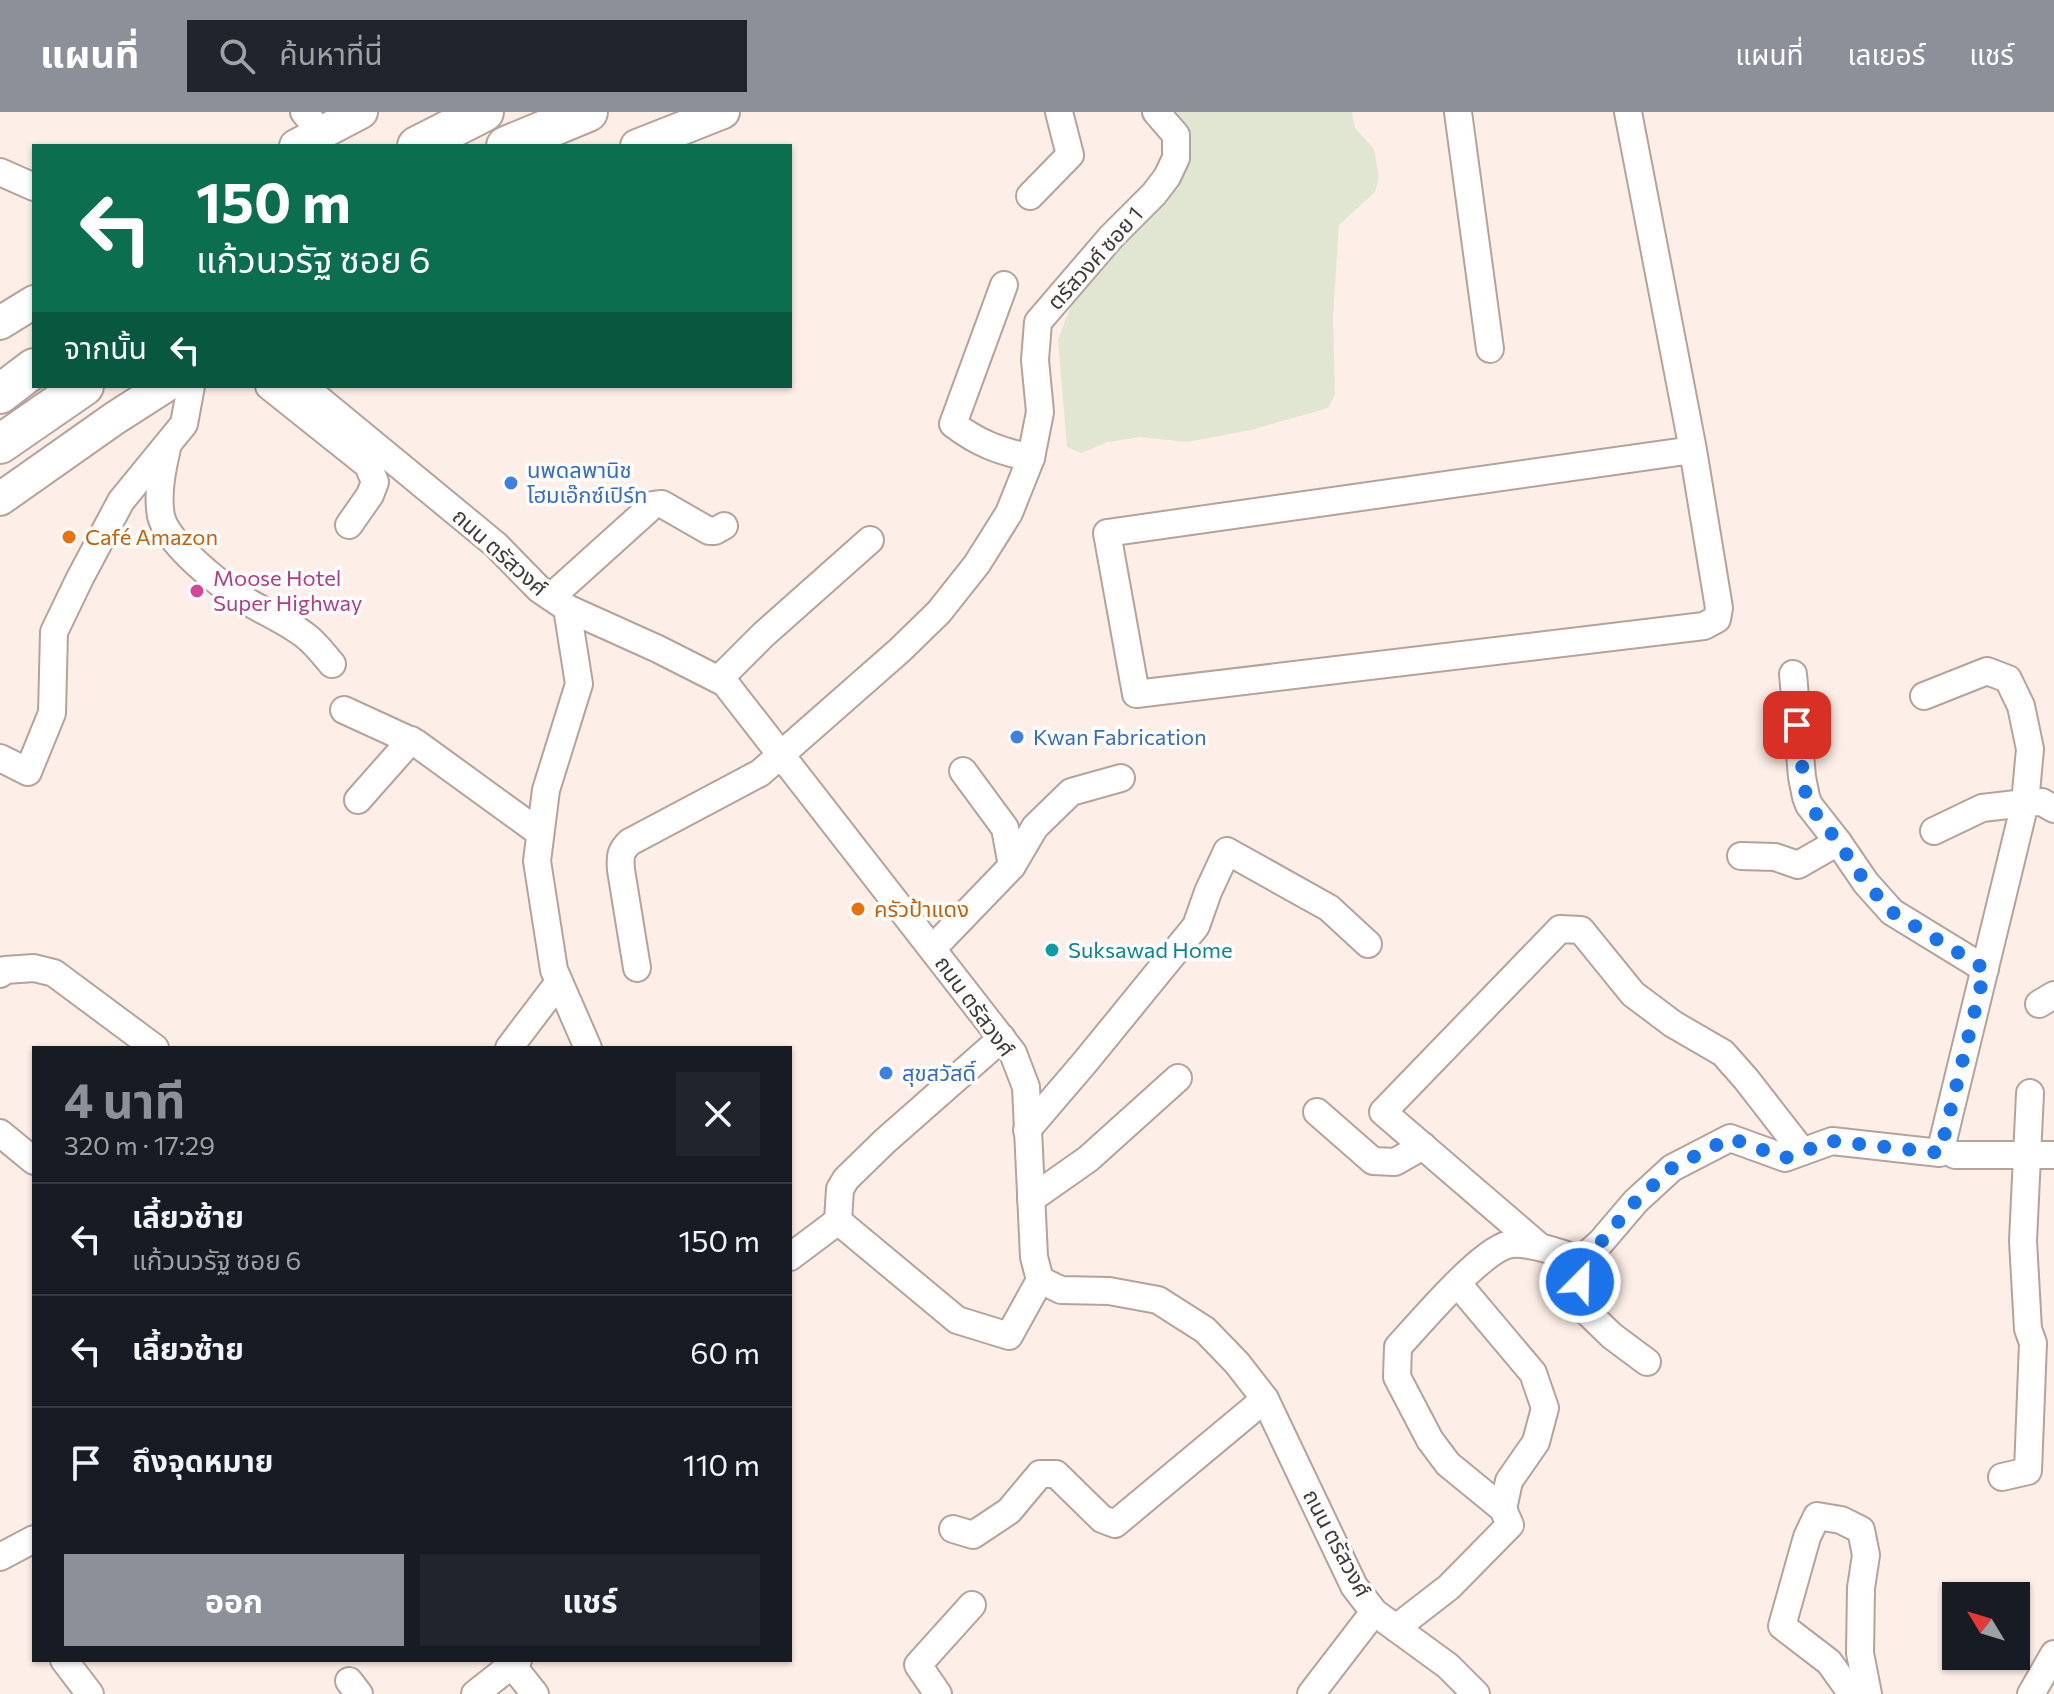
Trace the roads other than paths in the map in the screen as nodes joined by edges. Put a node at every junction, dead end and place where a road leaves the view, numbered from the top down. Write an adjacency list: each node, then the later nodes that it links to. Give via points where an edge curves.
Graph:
1 (361, 112): 9 (main road)
2 (484, 112): 10 (highway)
3 (588, 112): 11 (highway)
4 (723, 112): 12 (main road)
5 (1059, 112): 15 (street, via 1070,155)
6 (1156, 112): 30 (street, ตรัสวงศ์ ซอย 1, via 1176,135 1176,158 1167,177 1038,322 1040,412)
7 (1458, 112): 19 (street)
8 (1628, 112): 29 (street)
9 (307, 130)
10 (421, 144)
11 (511, 144)
12 (642, 144)
13 (0, 173): 14 (street)
14 (32, 186)
15 (1030, 196)
16 (1004, 285): 30 (street, via 953,424 972,439)
17 (32, 303): 18 (main road)
18 (0, 323)
19 (1490, 349)
20 (32, 370): 26 (highway)
21 (81, 388): 27 (highway)
22 (162, 388): 31 (main road)
23 (191, 388): 28 (street, via 184,424)
24 (272, 388): 32 (street, via 368,465 375,482)
25 (305, 388): 35 (street, ถนน ตรัสวงศ์)
26 (0, 394)
27 (0, 444)
28 (167, 445): 36 (street, via 161,516 175,541 241,598 309,638); 43 (street, via 121,501 54,632 52,713 28,772)
29 (1693, 450): 29 (street, via 1719,608 1717,619 1704,626 1136,694 1107,533)
30 (1031, 458): 42 (street, ตรัสวงศ์ ซอย 1, via 1009,513 939,612)
31 (0, 499)
32 (349, 525)
33 (724, 526): 35 (street, via 709,531 662,504 653,505)
34 (870, 540): 38 (street)
35 (559, 603): 38 (street, ถนน ตรัสวงศ์); 50 (street, via 579,684 546,790)
36 (332, 664)
37 (1793, 674): 51 (street, via 1806,797)
38 (719, 679): 42 (street, ถนน ตรัสวงศ์)
39 (1924, 696): 47 (street, via 1987,671 2008,679 2021,706 2030,749)
40 (344, 710): 41 (street)
41 (411, 740): 46 (street); 50 (street)
42 (782, 754): 55 (street, ถนน ตรัสวงศ์); 56 (street, ตรัสวงศ์ ซอย 1, via 760,773 623,848 621,870)
43 (0, 758)
44 (963, 771): 53 (street, via 1005,828)
45 (1121, 778): 53 (street, via 1071,792 1035,827)
46 (358, 800)
47 (2025, 803): 48 (street, via 2042,802); 49 (street, via 1982,808); 57 (street)
48 (2054, 809)
49 (1934, 831)
50 (540, 833): 59 (street, via 537,861)
51 (1838, 842): 52 (street, via 1798,865 1775,857); 57 (street, via 1892,912)
52 (1741, 856)
53 (1012, 866): 55 (street)
54 (1368, 944): 67 (street, via 1329,908 1227,851 1196,926)
55 (933, 948): 60 (street, ถนน ตรัสวงศ์)
56 (637, 968)
57 (1985, 969): 70 (street, via 1940,1153 1832,1141)
58 (0, 974): 61 (street, via 34,968 54,973)
59 (559, 982): 62 (street); 63 (street)
60 (1002, 1038): 67 (street, ถนน ตรัสวงศ์, via 1026,1087); 76 (street, via 846,1179 840,1189)
61 (152, 1046)
62 (511, 1046)
63 (587, 1046)
64 (1178, 1078): 75 (street, via 1088,1159)
65 (2030, 1093): 72 (street)
66 (1317, 1112): 69 (street, via 1373,1161 1395,1162)
67 (1027, 1130): 75 (street, ถนน ตรัสวงศ์)
68 (0, 1133): 74 (street)
69 (1423, 1146): 70 (street, via 1383,1112 1560,929 1581,930 1633,994 1723,1053); 77 (street)
70 (1802, 1151): 79 (street, via 1785,1158 1730,1138 1672,1168)
71 (1955, 1155): 72 (street)
72 (2028, 1155): 73 (street); 82 (street, via 2023,1241 2028,1329)
73 (2054, 1155)
74 (32, 1159)
75 (1031, 1199): 80 (street, ถนน ตรัสวงศ์)
76 (838, 1221): 78 (street); 80 (street, via 957,1320 1009,1336)
77 (1540, 1247): 79 (street); 81 (street, via 1509,1244 1484,1258)
78 (792, 1256)
79 (1581, 1260): 83 (street, via 1579,1304)
80 (1040, 1280): 84 (street, ถนน ตรัสวงศ์, via 1061,1290 1158,1300 1205,1330)
81 (1458, 1284): 86 (street, via 1533,1373 1545,1408 1536,1442 1509,1481); 86 (street, via 1398,1347 1397,1377 1448,1464)
82 (2043, 1343): 85 (street, via 2028,1471)
83 (1647, 1362)
84 (1265, 1399): 87 (street, via 1115,1524 1102,1519 1056,1474 1040,1474 1009,1511 973,1535); 91 (street, ถนน ตรัสวงศ์, via 1354,1586)
85 (2002, 1477)
86 (1503, 1509): 92 (street, via 1510,1525 1449,1587)
87 (953, 1529)
88 (32, 1540): 89 (street)
89 (0, 1557)
90 (972, 1605): 99 (street, via 918,1665)
91 (1374, 1612): 92 (street, ถนน ตรัสวงศ์); 100 (street)
92 (1396, 1628): 101 (street, ถนน ตรัสวงศ์)
93 (2054, 1654): 104 (street)
94 (66, 1662): 96 (street)
95 (515, 1662): 97 (street); 98 (street)
96 (90, 1694)
97 (475, 1694)
98 (535, 1694)
99 (938, 1694)
100 (1311, 1694)
101 (1476, 1694)
102 (1852, 1694): 103 (street, via 1829,1662 1782,1626 1817,1516 1861,1530 1866,1555 1860,1653)
103 (1868, 1694)
104 (2031, 1694)

